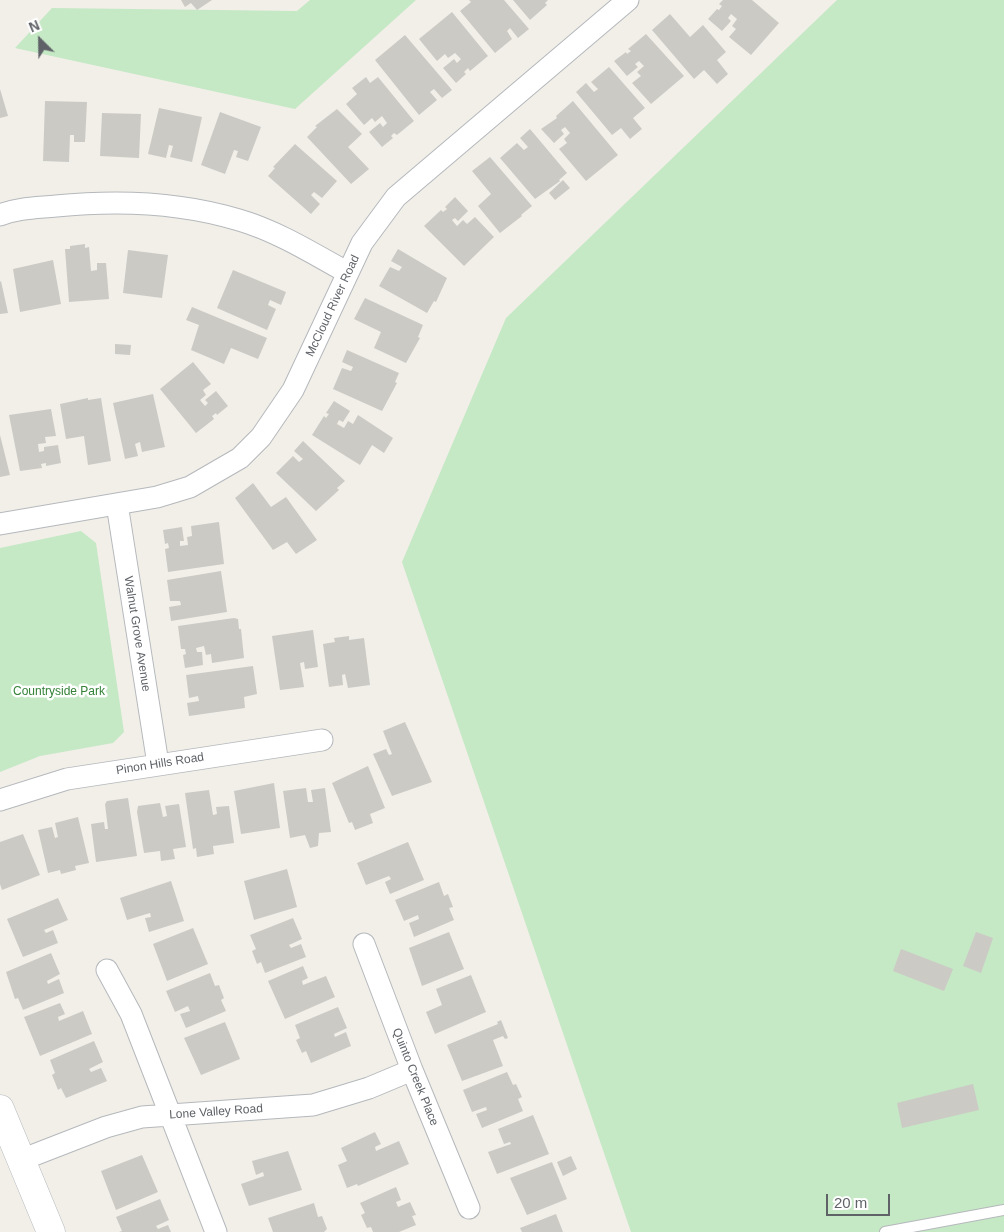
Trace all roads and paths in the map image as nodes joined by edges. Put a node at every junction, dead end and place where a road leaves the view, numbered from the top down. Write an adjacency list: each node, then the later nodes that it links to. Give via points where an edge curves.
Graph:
1 (628, 0): 3 (street, McCloud River Road, via 396,197 362,243)
2 (0, 215): 3 (street, via 14,210 99,202 180,207 240,220)
3 (348, 273): 4 (street, McCloud River Road, via 293,390 261,437 240,458 190,487)
4 (117, 504): 5 (street, McCloud River Road); 7 (street, Walnut Grove Avenue)
5 (0, 524)
6 (322, 740): 7 (street, Pinon Hills Road)
7 (158, 764): 8 (street, Pinon Hills Road, via 67,779)
8 (0, 800)
9 (364, 944): 11 (street, Quinto Creek Place)
10 (107, 970): 13 (street, via 131,1014)
11 (412, 1070): 13 (street, Lone Valley Road, via 369,1088 313,1105); 15 (street, Quinto Creek Place)
12 (0, 1109): 14 (street)
13 (169, 1116): 14 (street, Lone Valley Road, via 142,1117 106,1127); 18 (street)
14 (21, 1160): 17 (street)
15 (469, 1208)
16 (1004, 1210): 19 (lane)
17 (51, 1232)
18 (216, 1232)
19 (885, 1232)

